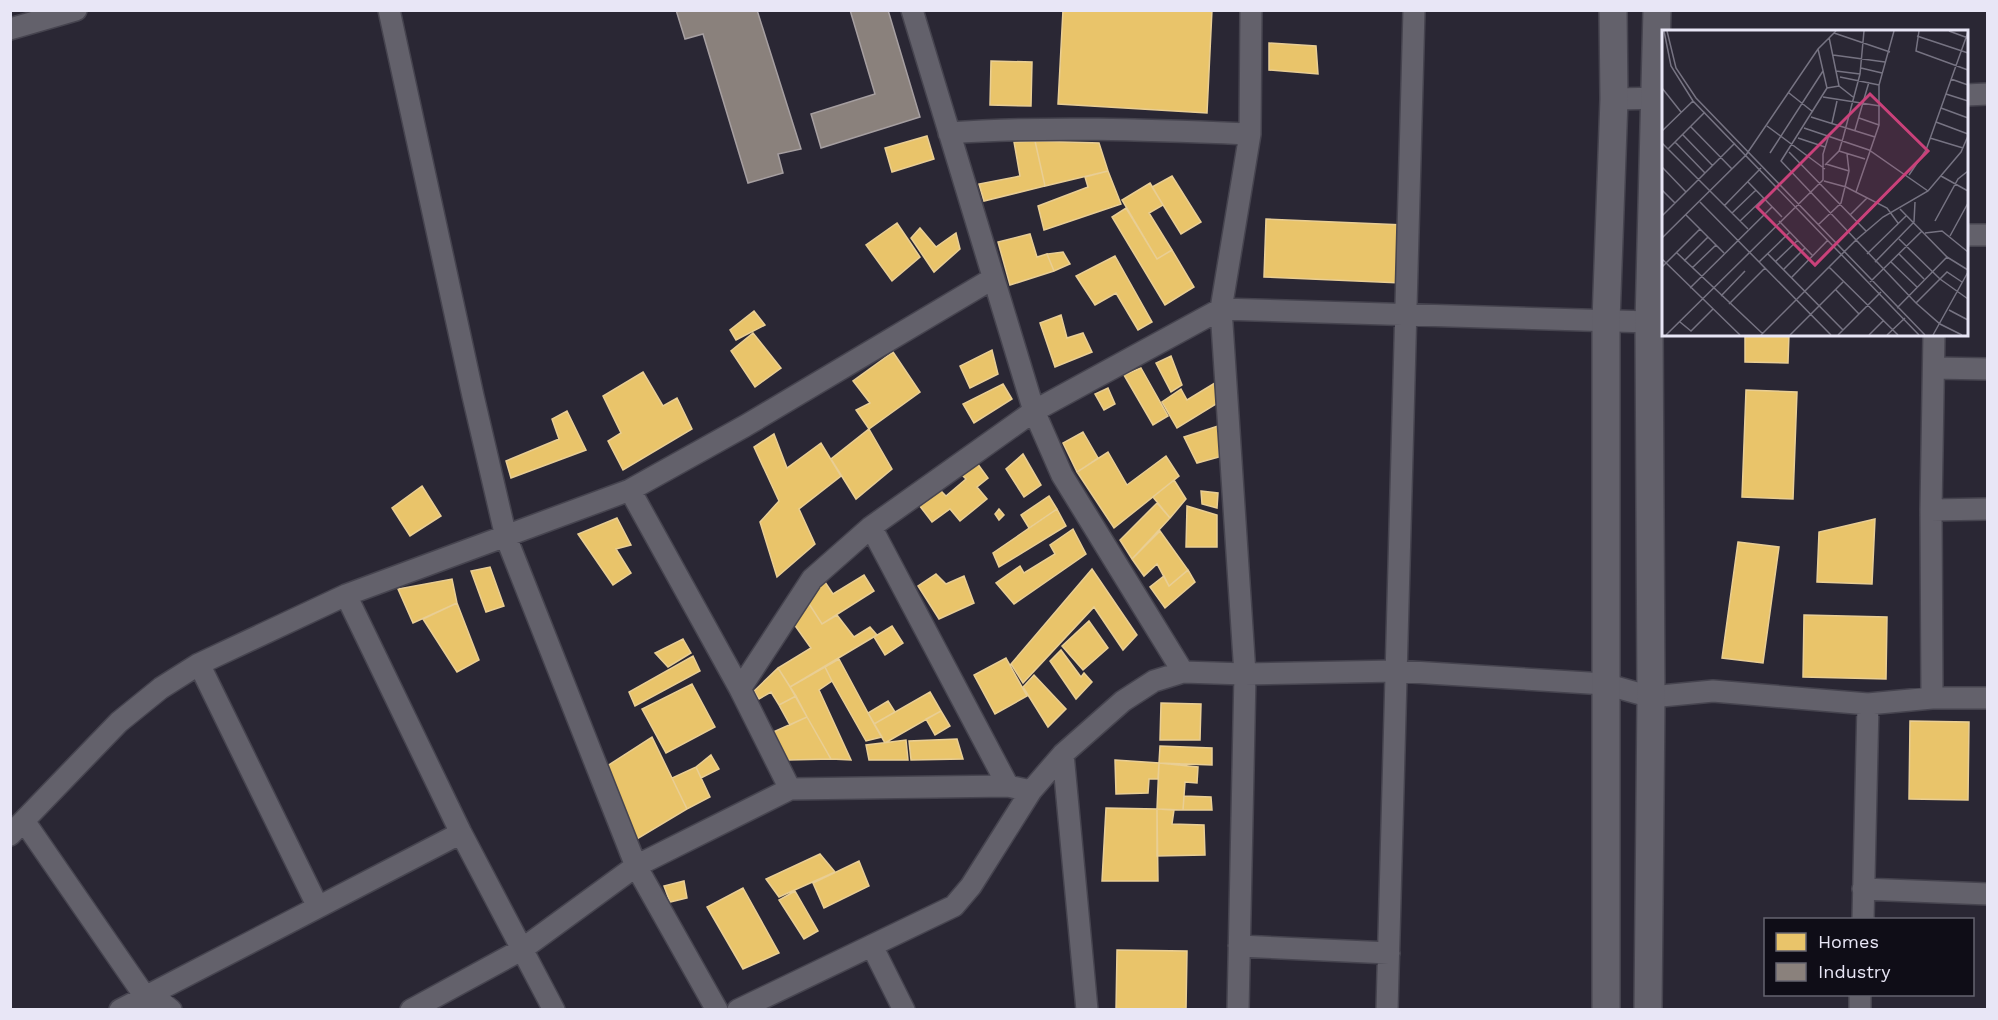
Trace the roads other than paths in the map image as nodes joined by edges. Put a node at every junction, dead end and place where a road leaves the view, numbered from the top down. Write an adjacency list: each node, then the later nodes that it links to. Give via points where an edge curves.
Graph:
1 (76, 10): 8 (street)
2 (389, 10): 30 (street)
3 (912, 10): 13 (street)
4 (1251, 10): 14 (street)
5 (1414, 10): 19 (street)
6 (1613, 10): 12 (street)
7 (1657, 10): 11 (street)
8 (10, 29)
9 (1988, 94): 10 (street)
10 (1968, 95)
11 (1660, 98): 12 (street); 21 (street)
12 (1614, 99): 20 (street)
13 (949, 133): 14 (street, via 1100,127); 17 (street)
14 (1250, 134): 18 (street)
15 (1988, 235): 16 (street)
16 (1968, 236)
17 (992, 279): 25 (street); 26 (street)
18 (1221, 309): 19 (street); 25 (street); 35 (street)
19 (1406, 314): 20 (street); 33 (street)
20 (1606, 321): 21 (street); 36 (street)
21 (1649, 322): 38 (street)
22 (1934, 336): 23 (street)
23 (1934, 368): 24 (street); 27 (street)
24 (1988, 369)
25 (1035, 411): 29 (street); 34 (street, via 1062,475)
26 (630, 490): 30 (street); 37 (street)
27 (1931, 510): 28 (street); 40 (street)
28 (1988, 510)
29 (871, 527): 37 (street, via 812,579); 43 (street)
30 (506, 537): 31 (street); 48 (street)
31 (346, 595): 32 (street); 47 (street)
32 (199, 664): 46 (street, via 160,688 119,722); 51 (street)
33 (1396, 671): 35 (street); 36 (street); 56 (street)
34 (1183, 672): 35 (street); 42 (street, via 1154,681 1123,701)
35 (1245, 674): 54 (street)
36 (1605, 684): 38 (street); 57 (street)
37 (740, 689): 44 (street)
38 (1651, 697): 41 (street, via 1713,691); 58 (street)
39 (1988, 698): 40 (street)
40 (1932, 699): 41 (street)
41 (1868, 704): 49 (street)
42 (1063, 754): 45 (street); 67 (street)
43 (1008, 786): 44 (street); 45 (street)
44 (790, 789): 48 (street)
45 (1031, 791): 53 (street, via 954,906)
46 (17, 828): 59 (street)
47 (461, 833): 51 (street); 55 (street)
48 (636, 866): 55 (street); 64 (street)
49 (1863, 889): 50 (street); 52 (street)
50 (1988, 894)
51 (318, 907): 59 (street)
52 (1863, 918)
53 (872, 946): 65 (street); 66 (street)
54 (1239, 946): 56 (street); 68 (street)
55 (521, 950): 62 (street); 63 (street)
56 (1389, 953): 69 (street)
57 (1606, 965): 58 (street); 70 (street)
58 (1649, 969): 71 (street)
59 (144, 995): 60 (street); 61 (street, via 156,998)
60 (120, 1010)
61 (171, 1010)
62 (411, 1010)
63 (554, 1010)
64 (717, 1010)
65 (738, 1010)
66 (904, 1010)
67 (1087, 1010)
68 (1238, 1010)
69 (1387, 1010)
70 (1606, 1010)
71 (1648, 1010)

